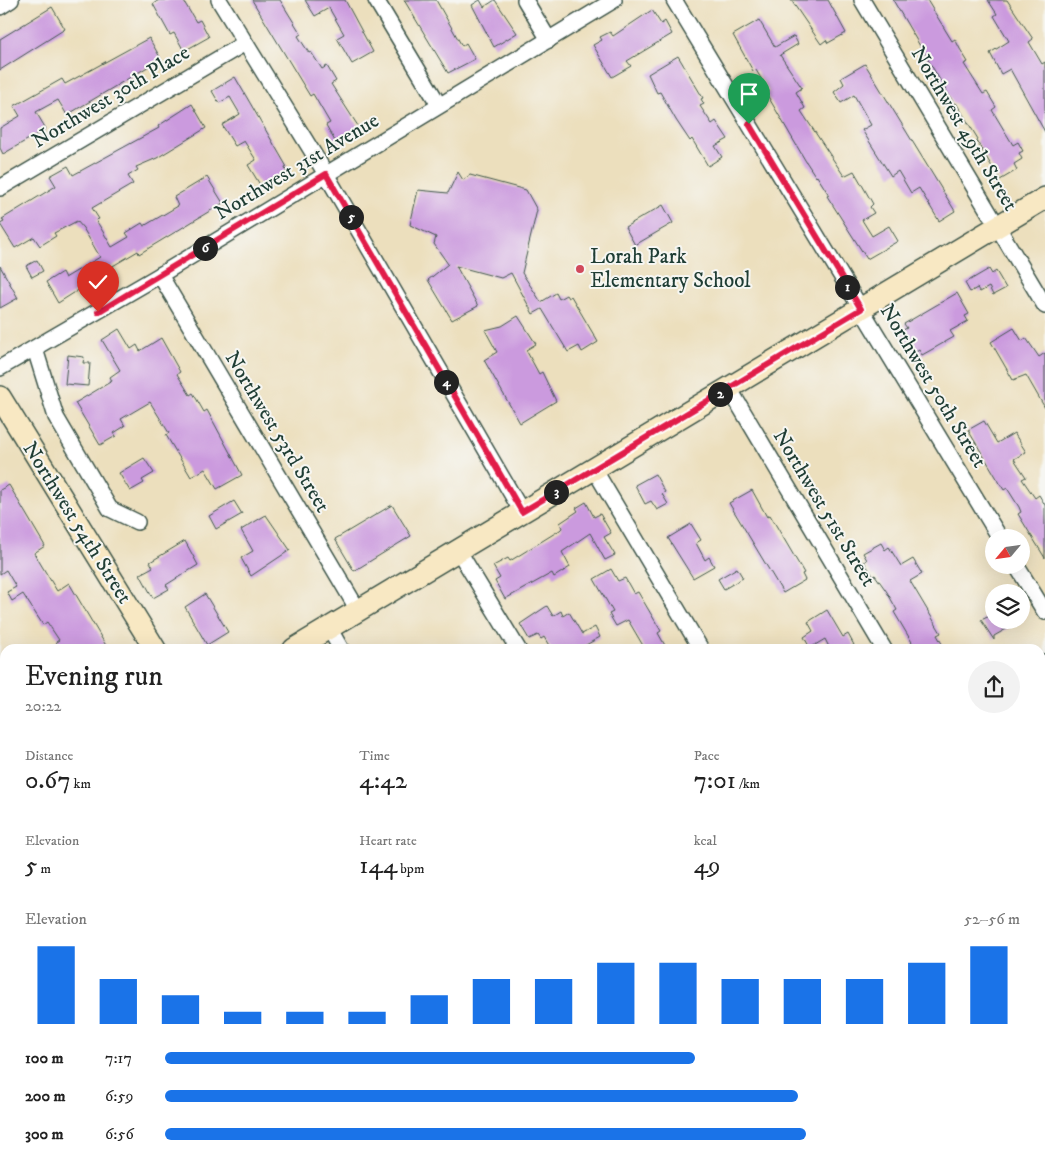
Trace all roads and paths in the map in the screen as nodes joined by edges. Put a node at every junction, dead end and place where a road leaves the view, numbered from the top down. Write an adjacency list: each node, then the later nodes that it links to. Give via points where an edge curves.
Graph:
1 (11, 0): 8 (street)
2 (219, 0): 10 (street)
3 (376, 0): 11 (street)
4 (525, 0): 9 (street)
5 (614, 0): 9 (street, Northwest 31st Avenue)
6 (674, 0): 18 (street, Northwest 50th Street)
7 (862, 0): 15 (street, Northwest 49th Street)
8 (0, 6)
9 (549, 40): 11 (street, Northwest 31st Avenue)
10 (245, 43): 12 (street); 13 (street, Northwest 30th Place)
11 (440, 105): 12 (street, Northwest 31st Avenue)
12 (326, 174): 16 (street, Northwest 31st Avenue); 24 (street)
13 (0, 188)
14 (1045, 198): 15 (main road)
15 (998, 227): 17 (street, Northwest 49th Street); 18 (main road)
16 (160, 275): 19 (street, Northwest 31st Avenue); 29 (street, Northwest 53rd Street)
17 (1045, 306)
18 (861, 309): 21 (main road); 26 (street, Northwest 50th Street)
19 (35, 349): 20 (street, Northwest 31st Avenue); 25 (street, via 56,417 110,508)
20 (0, 368)
21 (729, 388): 23 (main road); 37 (street, Northwest 51st Street)
22 (0, 397): 32 (main road, Northwest 54th Street)
23 (594, 469): 24 (main road); 36 (street)
24 (522, 512): 27 (main road)
25 (137, 522)
26 (995, 529)
27 (458, 550): 29 (main road); 35 (street)
28 (1022, 574): 30 (street)
29 (358, 610): 31 (main road)
30 (1045, 612)
31 (329, 628): 33 (main road); 34 (street)
32 (151, 644)
33 (302, 644)
34 (338, 644)
35 (515, 644)
36 (698, 644)
37 (881, 644)

